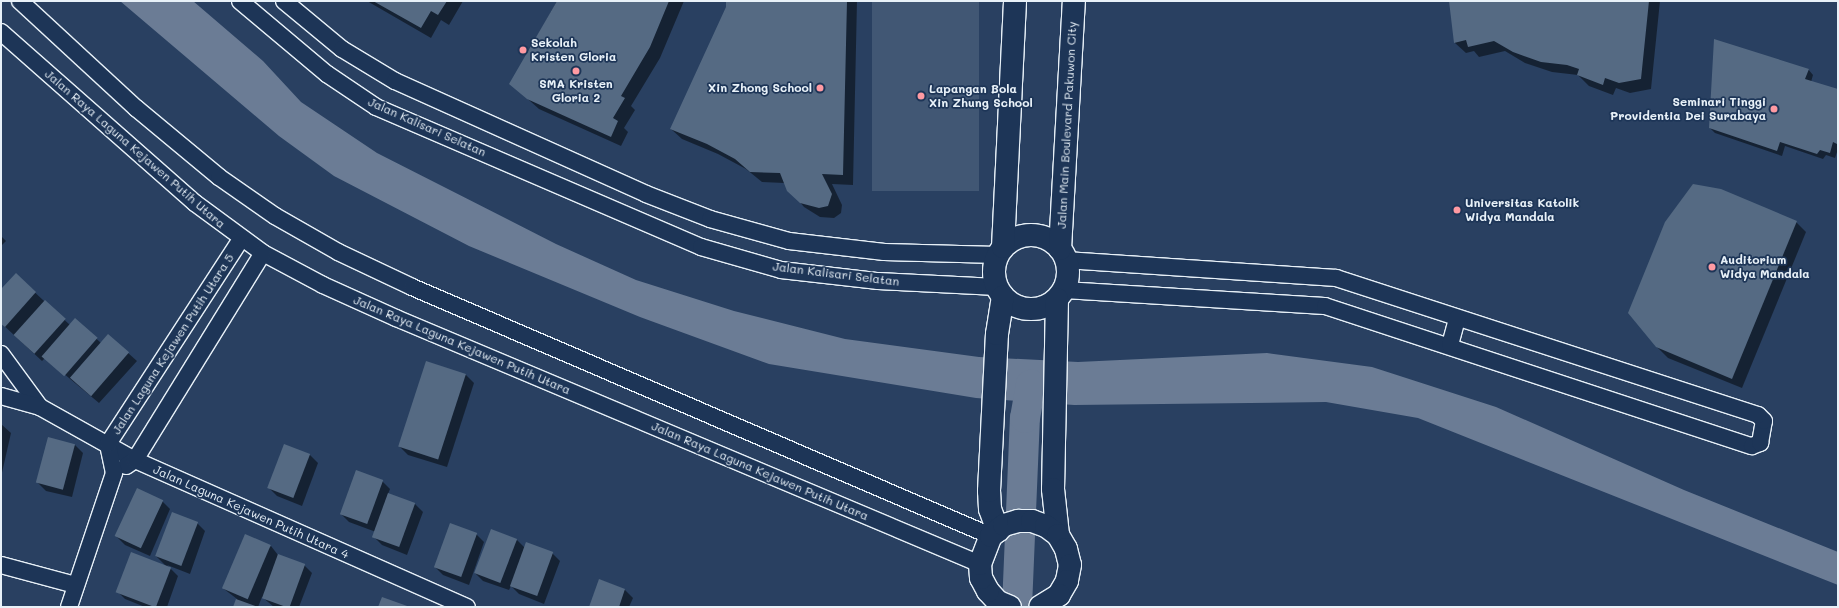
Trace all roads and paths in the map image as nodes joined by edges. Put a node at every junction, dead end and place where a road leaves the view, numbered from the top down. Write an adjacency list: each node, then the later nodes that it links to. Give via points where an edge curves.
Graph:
1 (20, 1): 23 (street, via 136,108 219,177 275,216 338,252 419,290)
2 (240, 1): 8 (street, Jalan Kalisari Selatan, via 327,74 376,107)
3 (284, 1): 7 (street, via 342,49 395,81)
4 (1015, 1): 10 (street)
5 (1074, 1): 12 (street, Jalan Main Boulevard Pakuwon City)
6 (1, 32): 9 (street, Jalan Raya Laguna Kejawen Putih Utara, via 195,203)
7 (646, 194): 8 (street); 10 (street, via 710,219 789,241 884,252)
8 (636, 218): 13 (street, Jalan Kalisari Selatan, via 701,247 781,270)
9 (241, 239): 11 (street, Jalan Raya Laguna Kejawen Putih Utara); 20 (street, Jalan Laguna Kejawen Putih Utara 5)
10 (1001, 251): 12 (street, via 1018,238 1036,236 1045,238); 13 (street, via 994,271)
11 (263, 253): 21 (street); 25 (street, Jalan Raya Laguna Kejawen Putih Utara, via 323,285 396,318)
12 (1063, 255): 14 (street, via 1068,275); 15 (street, via 1336,278)
13 (1000, 292): 14 (street, via 1010,303 1030,310 1040,309); 23 (street, via 990,431 990,509)
14 (1061, 294): 16 (street, via 1325,306); 24 (street, via 1056,333 1053,489)
15 (1457, 318): 16 (street); 16 (street, via 1758,415 1764,421 1760,443 1752,446)
16 (1450, 345)
17 (1, 354): 19 (street, Jalan Laguna Kejawen Putih Utara 4)
18 (1, 396): 19 (street, Jalan Laguna Kejawen Putih Utara 4)
19 (40, 407): 20 (street, Jalan Laguna Kejawen Putih Utara 4)
20 (108, 444): 21 (street, Jalan Laguna Kejawen Putih Utara 4); 22 (street, Jalan Laguna Kejawen Putih Utara 5)
21 (135, 460): 22 (street); 31 (street, Jalan Laguna Kejawen Putih Utara 4)
22 (114, 473): 27 (street)
23 (994, 534): 24 (street, via 1004,525 1032,521 1046,526); 25 (street)
24 (1058, 535): 28 (street, via 1066,549 1070,565 1067,581)
25 (980, 564): 29 (street, via 981,578 988,591)
26 (1, 565): 27 (street)
27 (75, 585): 30 (street)
28 (1058, 601): 32 (street)
29 (1002, 605)
30 (69, 607)
31 (467, 607)
32 (1040, 607)

